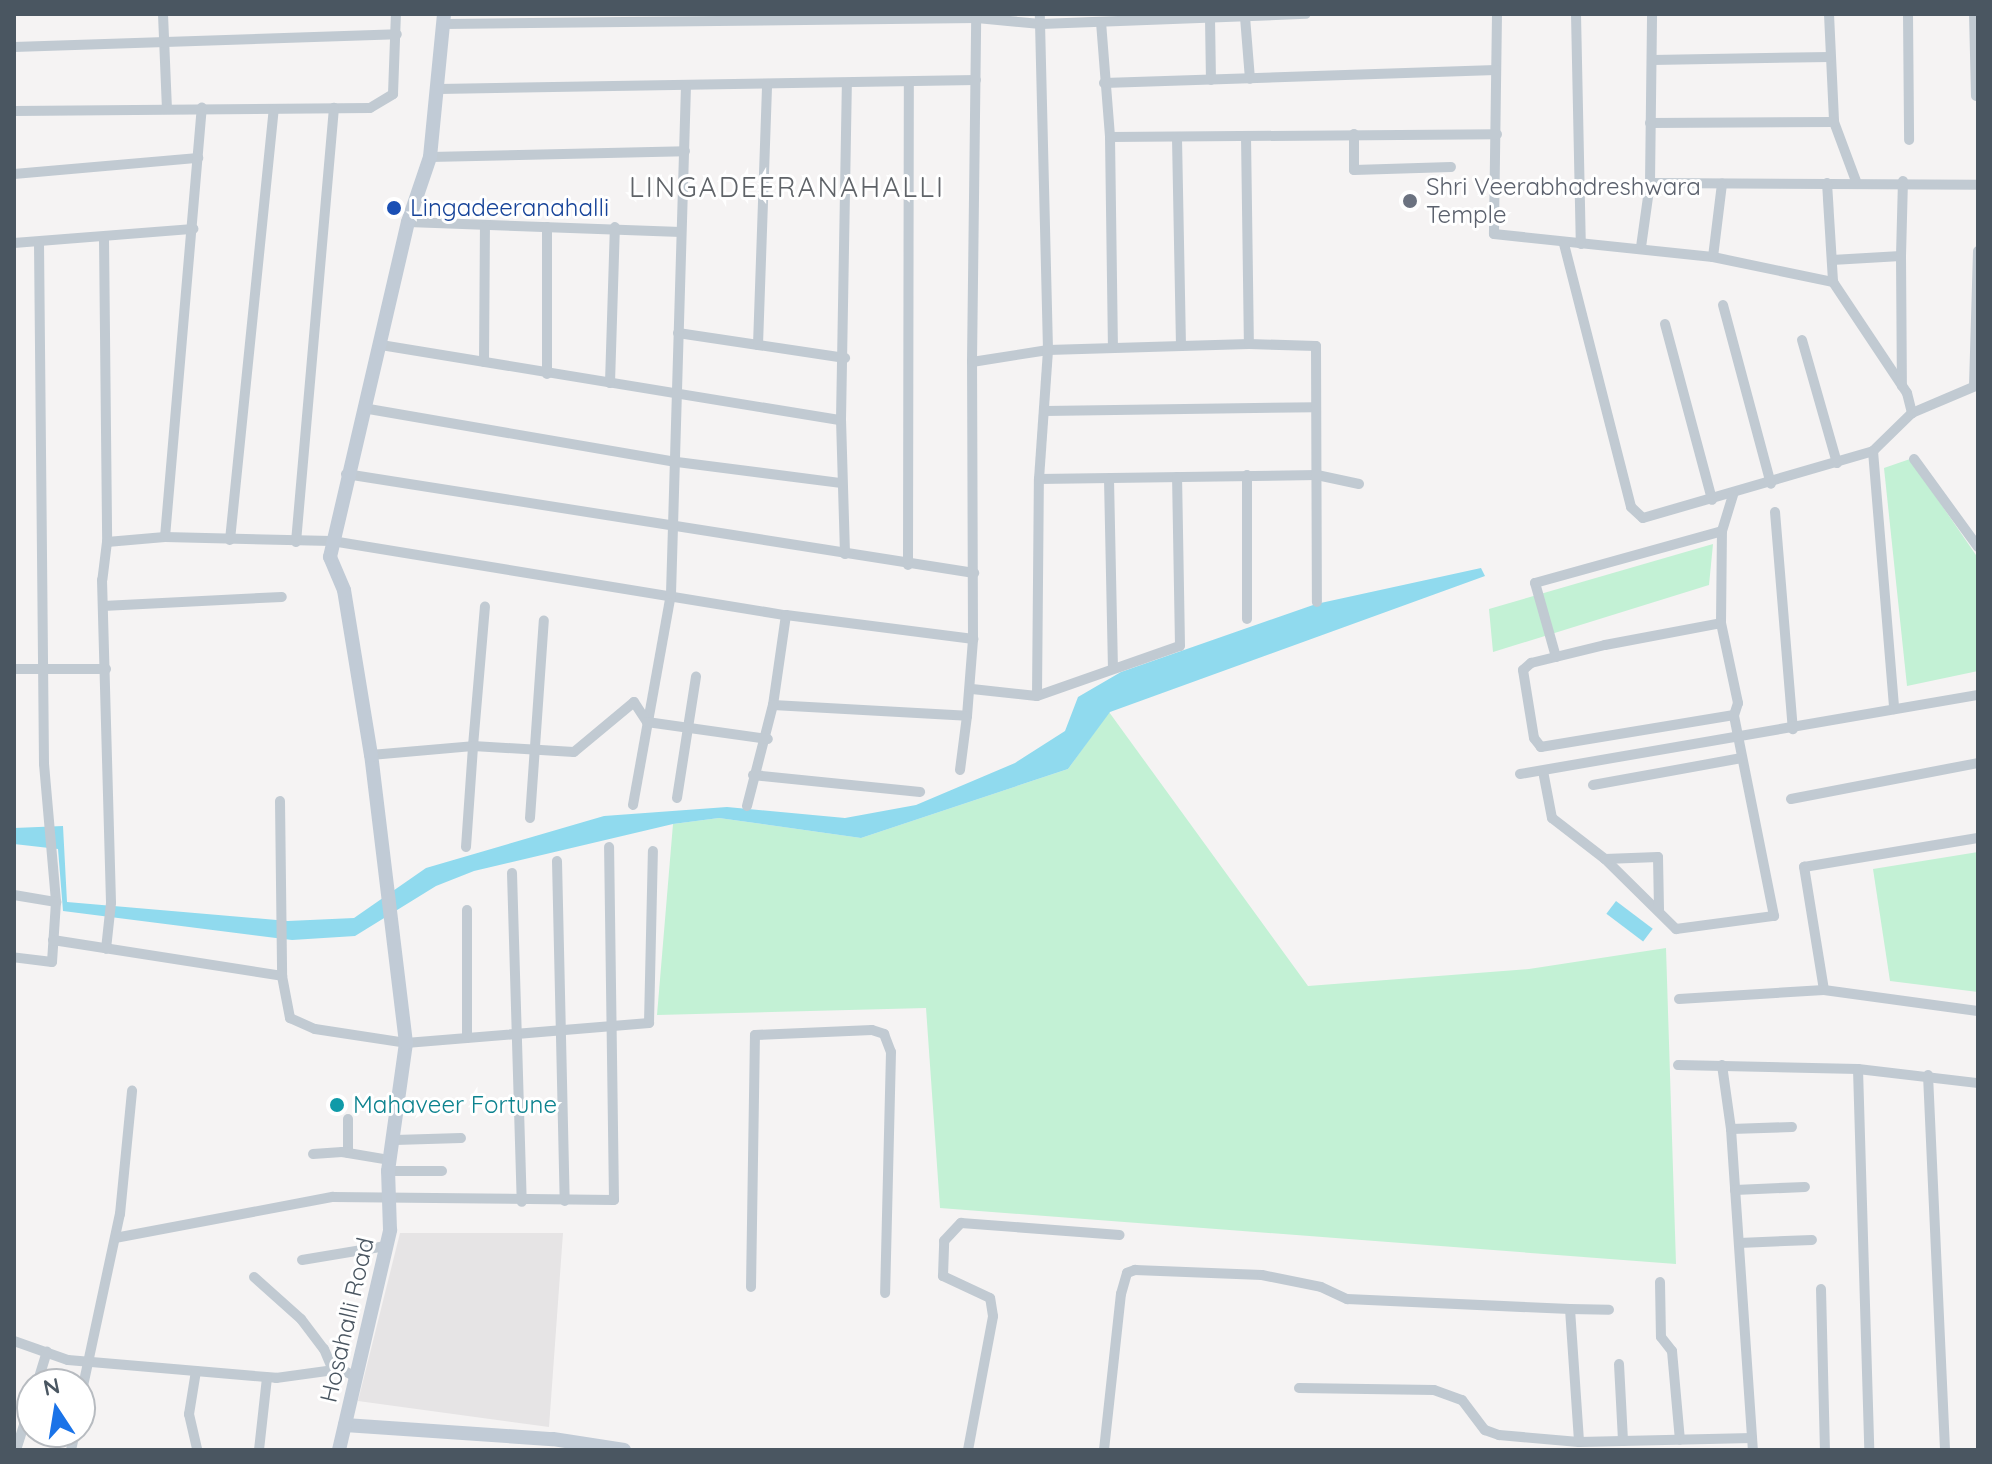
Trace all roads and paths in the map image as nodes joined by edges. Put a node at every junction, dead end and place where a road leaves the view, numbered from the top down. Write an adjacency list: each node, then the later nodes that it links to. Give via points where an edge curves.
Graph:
1 (163, 14): 17 (street)
2 (396, 14): 16 (street)
3 (1306, 14): 11 (street)
4 (1497, 14): 21 (street)
5 (1576, 14): 66 (street)
6 (1652, 14): 20 (street)
7 (1829, 14): 19 (street)
8 (1908, 14): 44 (street)
9 (1974, 14): 31 (street)
10 (976, 16): 13 (street); 14 (street); 23 (street)
11 (1245, 17): 12 (street); 22 (street)
12 (1210, 18): 15 (street); 24 (street)
13 (444, 19): 30 (street, Hosahalli Road)
14 (1041, 19): 15 (street); 82 (street)
15 (1101, 22): 26 (street)
16 (397, 34): 17 (street); 33 (street, via 393,94 370,108)
17 (164, 43): 18 (street); 34 (street)
18 (14, 47)
19 (1830, 57): 20 (street); 37 (street)
20 (1652, 60): 38 (street)
21 (1496, 70): 22 (street); 40 (street)
22 (1250, 79): 24 (street)
23 (976, 80): 25 (street); 85 (street)
24 (1211, 80): 26 (street)
25 (909, 83): 27 (street); 121 (street)
26 (1104, 83): 42 (street)
27 (847, 85): 28 (street); 83 (street)
28 (767, 86): 29 (street); 79 (street)
29 (686, 87): 30 (street); 45 (street)
30 (439, 89): 46 (street, Hosahalli Road)
31 (1976, 96)
32 (202, 108): 34 (street); 35 (street); 47 (street)
33 (334, 108): 35 (street); 118 (street)
34 (167, 109): 36 (street)
35 (274, 109): 115 (street)
36 (14, 111)
37 (1834, 122): 38 (street); 50 (street)
38 (1650, 123): 52 (street)
39 (1354, 134): 40 (street); 41 (street); 48 (street, via 1354,170)
40 (1497, 134): 65 (street, via 1494,234)
41 (1246, 136): 43 (street); 77 (street)
42 (1110, 137): 43 (street); 81 (street)
43 (1177, 138): 80 (street)
44 (1909, 140)
45 (685, 151): 46 (street); 61 (street)
46 (430, 157): 56 (street, Hosahalli Road)
47 (198, 158): 49 (street); 60 (street)
48 (1451, 167)
49 (14, 174)
50 (1856, 181): 51 (street); 53 (street)
51 (1903, 181): 55 (street); 69 (street)
52 (1650, 183): 54 (street); 67 (street)
53 (1827, 183): 54 (street); 71 (street)
54 (1722, 184): 70 (street)
55 (1978, 185)
56 (408, 222): 57 (street); 78 (street, Hosahalli Road)
57 (485, 227): 58 (street); 84 (street)
58 (547, 227): 59 (street); 86 (street)
59 (615, 227): 61 (street); 87 (street)
60 (193, 229): 62 (street); 114 (street)
61 (681, 232): 75 (street)
62 (104, 239): 64 (street); 117 (street)
63 (14, 243): 64 (street)
64 (39, 243): 136 (street)
65 (1564, 244): 66 (street); 110 (street, via 1631,507 1643,518)
66 (1581, 244): 67 (street)
67 (1641, 247): 70 (street)
68 (1978, 251): 88 (street)
69 (1901, 256): 71 (street); 89 (street)
70 (1713, 257): 72 (street)
71 (1832, 260): 72 (street)
72 (1833, 282): 89 (street)
73 (1723, 305): 108 (street)
74 (1665, 324): 110 (street)
75 (678, 333): 79 (street); 90 (street)
76 (1802, 340): 99 (street)
77 (1249, 344): 80 (street); 91 (street, via 1316,346)
78 (381, 345): 84 (street); 92 (street, Hosahalli Road)
79 (758, 345): 83 (street)
80 (1181, 346): 81 (street)
81 (1113, 348): 82 (street)
82 (1048, 350): 85 (street); 93 (street)
83 (845, 358): 95 (street)
84 (484, 362): 86 (street)
85 (972, 362): 122 (street)
86 (547, 374): 87 (street)
87 (610, 383): 90 (street)
88 (1976, 385): 94 (street)
89 (1902, 386): 94 (street)
90 (675, 396): 95 (street); 98 (street)
91 (1315, 407): 93 (street); 102 (street)
92 (363, 408): 98 (street); 100 (street, Hosahalli Road)
93 (1045, 411): 104 (street)
94 (1912, 413): 96 (street)
95 (841, 420): 106 (street)
96 (1873, 451): 99 (street); 143 (street)
97 (1914, 459): 119 (street)
98 (677, 462): 106 (street); 112 (street)
99 (1837, 463): 108 (street)
100 (346, 474): 112 (street); 116 (street, Hosahalli Road)
101 (1247, 475): 102 (street); 103 (street); 129 (street)
102 (1317, 475): 107 (street); 125 (street)
103 (1177, 477): 105 (street); 134 (street, via 1180,646)
104 (1039, 479): 105 (street); 141 (street)
105 (1109, 479): 134 (street)
106 (840, 483): 120 (street)
107 (1359, 484)
108 (1771, 484): 109 (street)
109 (1733, 494): 110 (street); 113 (street)
110 (1712, 500)
111 (1775, 512): 148 (street)
112 (674, 527): 120 (street); 123 (street)
113 (1722, 531): 131 (street); 133 (street, via 1535,583)
114 (165, 537): 115 (street); 117 (street)
115 (230, 540): 118 (street)
116 (332, 541): 118 (street); 123 (street); 153 (street, Hosahalli Road, via 330,568 344,590)
117 (107, 542): 126 (street)
118 (296, 542)
119 (1978, 547)
120 (845, 554): 121 (street)
121 (908, 565): 122 (street)
122 (974, 573): 132 (street)
123 (671, 594): 128 (street); 146 (street)
124 (282, 597): 126 (street)
125 (1317, 602)
126 (103, 606): 137 (street)
127 (485, 607): 151 (street)
128 (786, 615): 132 (street); 142 (street)
129 (1247, 619)
130 (544, 620): 152 (street)
131 (1721, 623): 133 (street); 144 (street, via 1738,703)
132 (973, 639): 139 (street)
133 (1556, 657): 144 (street, via 1523,670 1534,738 1541,747)
134 (1113, 667): 141 (street)
135 (14, 669): 136 (street)
136 (45, 669): 137 (street); 176 (street, via 44,764)
137 (106, 669): 180 (street, via 111,903)
138 (696, 676): 147 (street)
139 (972, 689): 141 (street); 145 (street)
140 (1978, 695): 143 (street)
141 (1037, 696)
142 (773, 705): 145 (street); 149 (street)
143 (1894, 709): 148 (street)
144 (1734, 715): 150 (street)
145 (967, 716): 156 (street)
146 (647, 722): 147 (street); 152 (street, via 634,702 574,752); 165 (street)
147 (686, 727): 149 (street); 162 (street)
148 (1793, 729): 150 (street)
149 (768, 739): 159 (street)
150 (1739, 739): 154 (street); 157 (street)
151 (473, 746): 152 (street); 153 (street); 169 (street)
152 (535, 750): 167 (street)
153 (371, 755): 190 (street, Hosahalli Road)
154 (1742, 758): 160 (street); 178 (street, via 1774,916 1676,929)
155 (1978, 763): 163 (street)
156 (960, 770)
157 (1543, 771): 158 (street); 172 (street, via 1552,818)
158 (1520, 774)
159 (753, 775): 161 (street); 166 (street)
160 (1593, 785)
161 (920, 792)
162 (677, 798)
163 (1791, 799)
164 (280, 801): 182 (street)
165 (633, 805)
166 (747, 806)
167 (530, 818)
168 (1978, 838): 183 (street, via 1804,867)
169 (466, 847)
170 (609, 847): 186 (street)
171 (653, 851): 186 (street, via 649,1023)
172 (1605, 859): 178 (street); 178 (street, via 1658,857)
173 (557, 861): 187 (street)
174 (512, 873): 188 (street)
175 (14, 895): 176 (street)
176 (56, 902): 179 (street)
177 (467, 910): 189 (street)
178 (1659, 910)
179 (53, 940): 180 (street); 181 (street, via 52,962)
180 (106, 949): 182 (street)
181 (14, 957)
182 (282, 976): 190 (street, via 290,1018 315,1029)
183 (1824, 990): 184 (street); 185 (street)
184 (1679, 999)
185 (1978, 1011)
186 (611, 1023): 187 (street); 209 (street, via 614,1200)
187 (564, 1026): 188 (street); 209 (street)
188 (515, 1033): 189 (street); 210 (street)
189 (467, 1038): 190 (street)
190 (406, 1043): 201 (street, Hosahalli Road)
191 (1678, 1065): 192 (street)
192 (1722, 1065): 193 (street); 199 (street)
193 (1858, 1069): 194 (street); 247 (street)
194 (1928, 1075): 195 (street); 248 (street)
195 (1978, 1083)
196 (132, 1091): 212 (street)
197 (348, 1119): 202 (street)
198 (1792, 1127): 199 (street)
199 (1731, 1129): 207 (street)
200 (461, 1138): 201 (street)
201 (395, 1140): 204 (street, Hosahalli Road)
202 (348, 1153): 203 (street); 204 (street)
203 (313, 1154)
204 (389, 1166): 205 (street); 208 (street, Hosahalli Road)
205 (442, 1171)
206 (1805, 1187): 207 (street)
207 (1735, 1190): 214 (street)
208 (390, 1198): 210 (street); 212 (street, via 279,1203); 215 (street, Hosahalli Road)
209 (565, 1201): 210 (street)
210 (522, 1202)
211 (1120, 1235): 244 (street, via 961,1223 944,1241 943,1276 990,1298 993,1316)
212 (115, 1238): 226 (street)
213 (1812, 1240): 214 (street)
214 (1739, 1243): 239 (street)
215 (386, 1246): 216 (street); 233 (street, Hosahalli Road)
216 (302, 1260)
217 (254, 1277): 230 (street, via 301,1319)
218 (1660, 1282): 236 (street, via 1661,1337 1672,1351)
219 (751, 1287): 221 (street, via 755,1035 872,1030 884,1034 891,1052)
220 (1821, 1289): 246 (street)
221 (885, 1293)
222 (1570, 1309): 223 (street); 238 (street); 245 (street, via 1347,1299 1321,1287 1262,1275 1135,1270 1127,1273 1121,1294)
223 (1609, 1310)
224 (14, 1341): 225 (street)
225 (47, 1352): 226 (street); 228 (street)
226 (87, 1361): 229 (street); 231 (street)
227 (1619, 1364): 237 (street)
228 (42, 1368)
229 (86, 1368)
230 (333, 1370): 232 (street); 233 (street, via 349,1371)
231 (196, 1371): 232 (street); 240 (street, via 189,1414)
232 (267, 1377): 241 (street)
233 (357, 1378): 235 (street, Hosahalli Road)
234 (1299, 1388): 238 (street, via 1434,1390 1462,1400 1485,1430)
235 (345, 1425): 242 (street, Hosahalli Road); 243 (street, via 553,1439)
236 (1680, 1440): 237 (street); 239 (street)
237 (1623, 1441): 238 (street)
238 (1579, 1442)
239 (1752, 1444)
240 (197, 1450)
241 (259, 1450)
242 (339, 1450)
243 (624, 1450)
244 (968, 1450)
245 (1104, 1450)
246 (1825, 1450)
247 (1869, 1450)
248 (1945, 1450)

